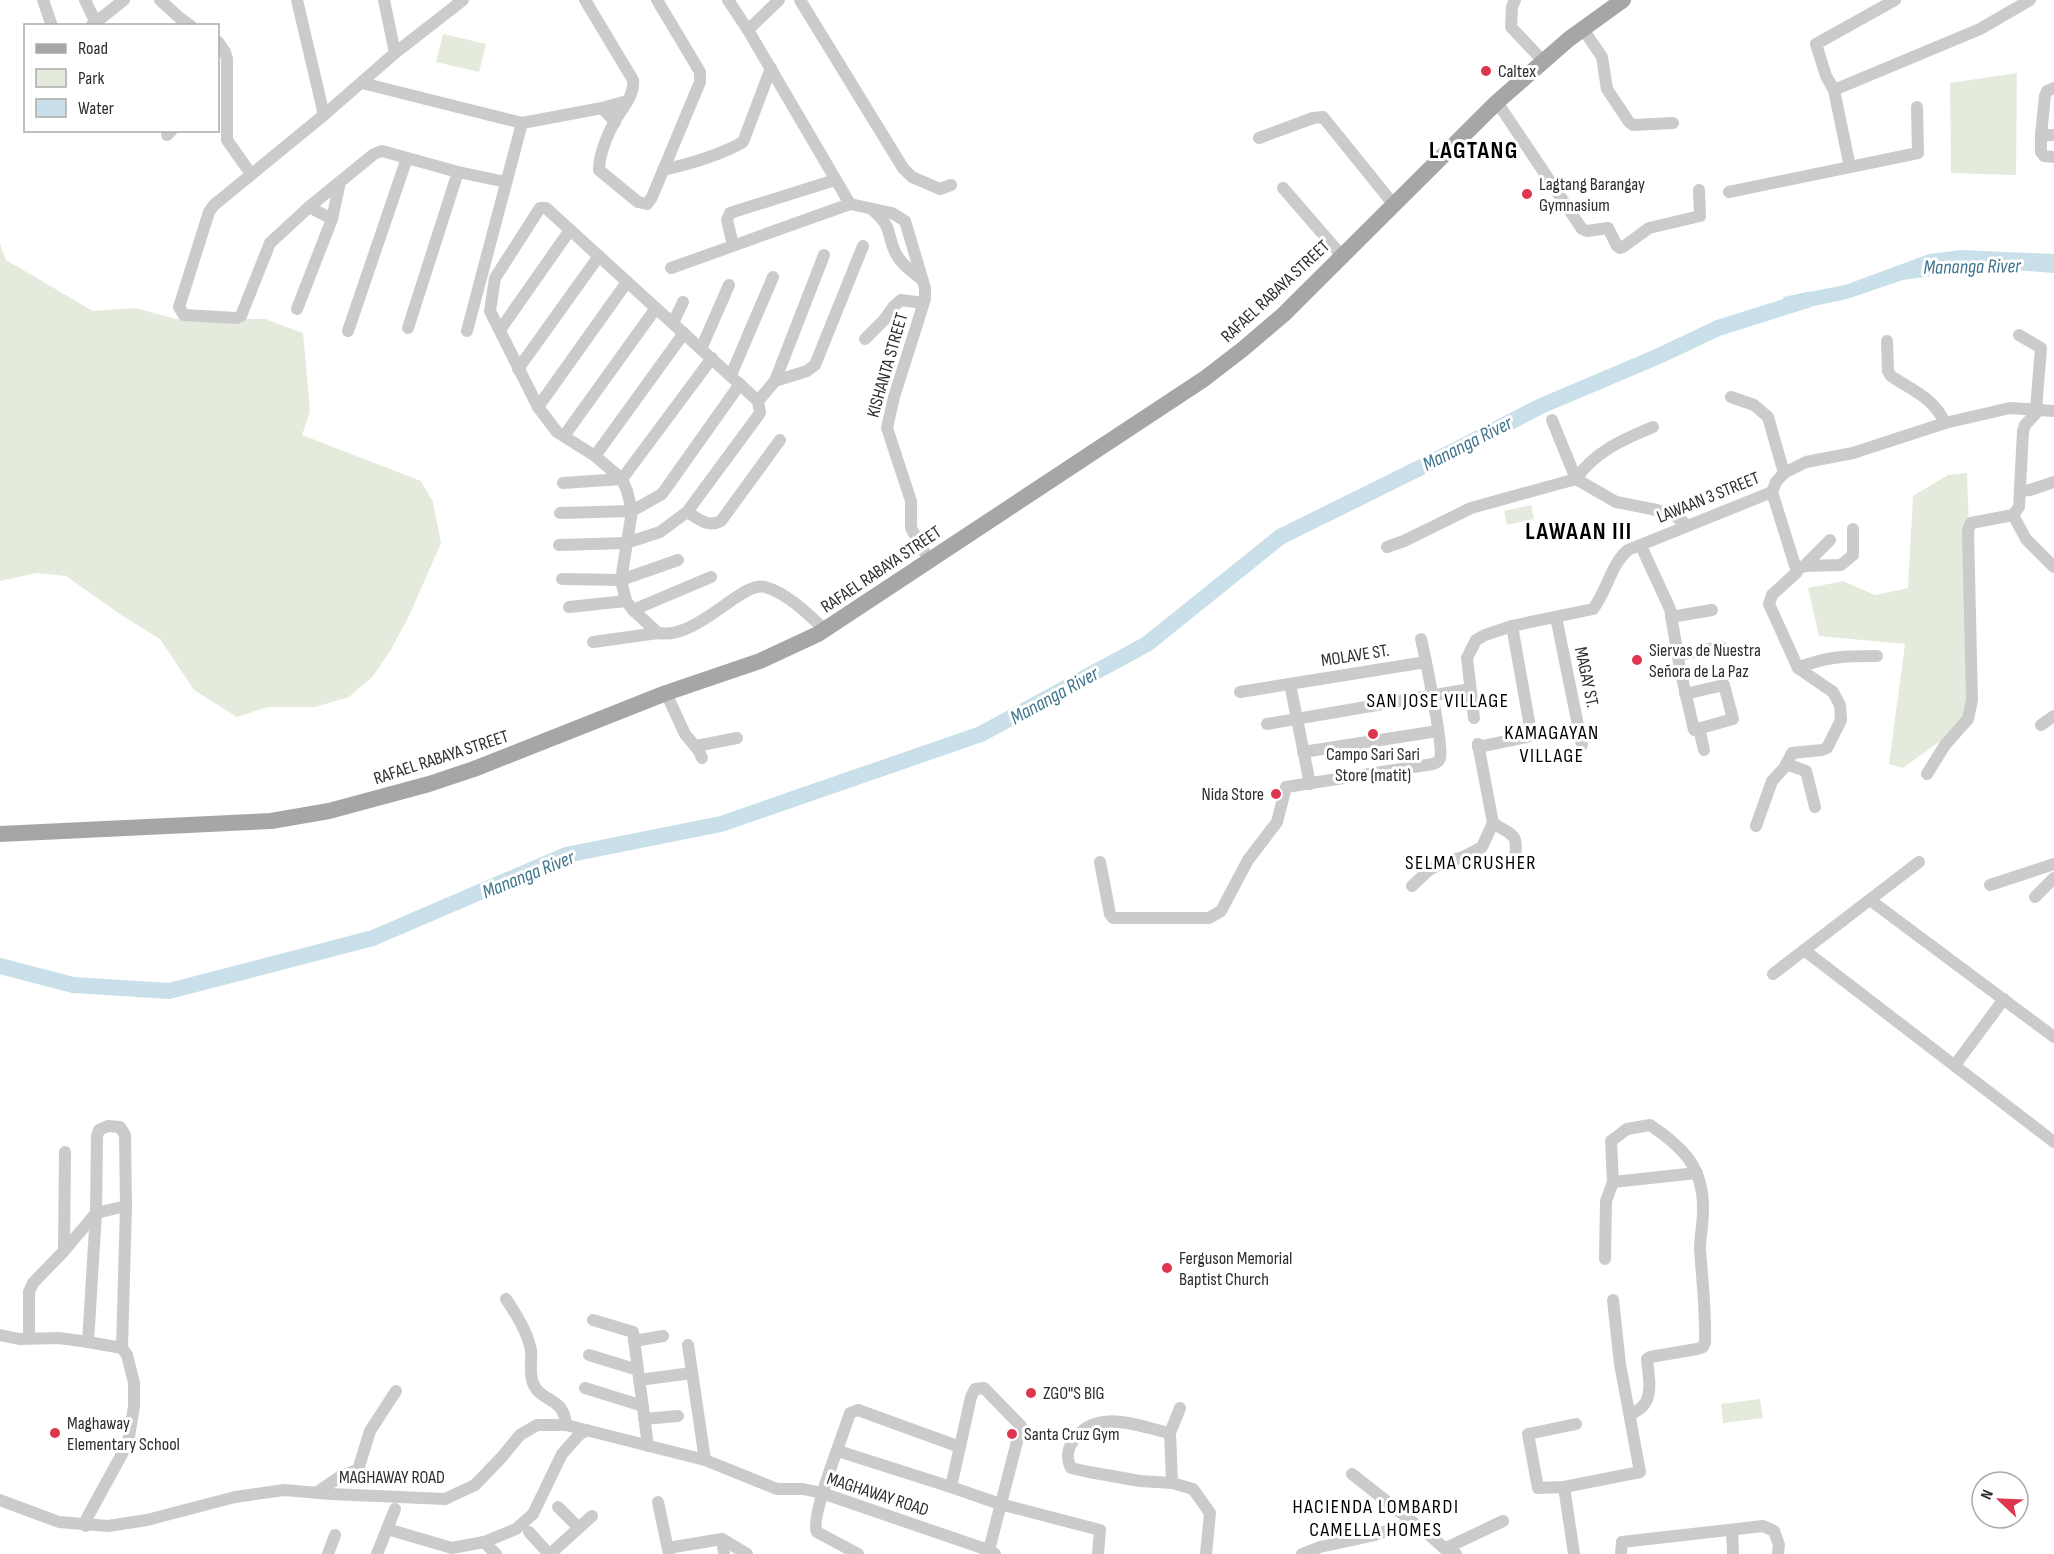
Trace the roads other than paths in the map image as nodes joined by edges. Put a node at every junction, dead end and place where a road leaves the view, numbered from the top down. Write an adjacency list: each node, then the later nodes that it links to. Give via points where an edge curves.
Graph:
1 (43, 0): 18 (street)
2 (86, 0): 17 (street)
3 (124, 0): 17 (street)
4 (160, 0): 19 (street)
5 (297, 0): 34 (street)
6 (384, 0): 23 (street)
7 (585, 0): 30 (street, via 633,80)
8 (657, 0): 43 (street, via 700,72 700,81)
9 (728, 0): 21 (street)
10 (779, 0): 21 (street)
11 (800, 0): 49 (street, via 903,168 912,177 940,189)
12 (1515, 0): 24 (street, via 1511,27)
13 (1623, 0): 20 (main road, RAFAEL RABAYA STREET)
14 (1895, 0): 29 (street, via 1816,44)
15 (2030, 0): 29 (street, via 1980,29)
16 (457, 2): 23 (street)
17 (93, 23)
18 (51, 24)
19 (188, 24)
20 (1583, 29): 24 (main road, RAFAEL RABAYA STREET); 37 (street, via 1603,61 1607,89 1629,122)
21 (748, 30): 25 (street)
22 (219, 43): 27 (street, via 227,58)
23 (395, 53): 26 (street)
24 (1543, 61): 31 (main road, RAFAEL RABAYA STREET)
25 (771, 68): 43 (street, via 748,142); 46 (street)
26 (362, 84): 34 (street); 36 (street)
27 (222, 86): 45 (street, via 227,140)
28 (2054, 88): 38 (street, via 2045,96)
29 (1834, 90): 42 (street)
30 (627, 101): 33 (street); 35 (street)
31 (1497, 102): 51 (street, via 1582,229 1608,228 1620,248 1648,228 1700,216); 54 (main road, RAFAEL RABAYA STREET)
32 (1917, 107): 42 (street, via 1918,153)
33 (602, 108): 35 (street); 36 (street)
34 (324, 115): 45 (street)
35 (615, 122): 43 (street, via 599,161 603,174 638,202 647,204)
36 (522, 123): 48 (street)
37 (1673, 123)
38 (2048, 135): 41 (street, via 2041,152)
39 (1259, 138): 54 (street, via 1323,117)
40 (407, 158): 44 (street); 47 (street, via 382,151); 78 (street)
41 (2054, 158)
42 (1850, 167): 52 (street)
43 (663, 170)
44 (458, 172): 48 (street); 76 (street)
45 (251, 174): 55 (street, via 209,212 179,307 184,315 241,316 270,243)
46 (835, 180): 53 (street); 60 (street, via 730,213 727,220)
47 (340, 182): 55 (street); 57 (street)
48 (507, 182): 79 (street)
49 (951, 184)
50 (1283, 188): 65 (street)
51 (1699, 190)
52 (1729, 192)
53 (850, 204): 56 (street); 60 (street)
54 (1394, 205): 65 (main road, RAFAEL RABAYA STREET)
55 (309, 207): 57 (street)
56 (874, 210): 59 (street, KISHANTA STREET, via 892,213 905,221); 62 (street, via 888,226)
57 (332, 219): 74 (street)
58 (570, 230): 64 (street); 77 (street); 77 (street, via 546,208 540,208 495,278 489,311)
59 (912, 244): 62 (street); 68 (street, KISHANTA STREET)
60 (733, 245): 66 (street)
61 (863, 246): 88 (street, via 815,365)
62 (894, 249): 68 (street, via 904,266)
63 (824, 255): 88 (street)
64 (599, 256): 69 (street); 86 (street)
65 (1342, 256): 119 (main road, RAFAEL RABAYA STREET, via 1283,315 1204,379)
66 (671, 268)
67 (773, 277): 87 (street)
68 (921, 279): 72 (street, KISHANTA STREET, via 925,288)
69 (627, 282): 73 (street); 91 (street)
70 (729, 285): 84 (street)
71 (683, 302): 75 (street)
72 (923, 303): 82 (street, via 901,300); 119 (street, KISHANTA STREET, via 887,428 911,501 911,528)
73 (656, 308): 75 (street); 97 (street)
74 (297, 309)
75 (673, 323): 80 (street)
76 (408, 328)
77 (500, 330): 86 (street)
78 (348, 331)
79 (467, 332)
80 (684, 333): 84 (street); 99 (street)
81 (2019, 335): 92 (street, via 2041,348)
82 (865, 339)
83 (1887, 341): 95 (street, via 1891,376 1933,403)
84 (701, 349): 85 (street)
85 (712, 358): 87 (street); 101 (street)
86 (518, 369): 91 (street)
87 (735, 380): 90 (street); 107 (street, via 662,494)
88 (775, 381): 90 (street)
89 (1731, 397): 100 (street, via 1754,405 1768,417)
90 (758, 401): 108 (street, via 760,413)
91 (538, 407): 97 (street)
92 (2038, 409): 93 (street, LAWAAN 3 STREET); 95 (street, LAWAAN 3 STREET, via 2010,408); 105 (street, via 2023,431)
93 (2054, 411)
94 (1552, 420): 102 (street)
95 (1945, 423): 100 (street, LAWAAN 3 STREET, via 1853,453 1806,462)
96 (1653, 427): 102 (street, via 1618,441)
97 (564, 436): 99 (street)
98 (780, 440): 108 (street, via 721,521 708,525)
99 (595, 456): 101 (street)
100 (1784, 473): 106 (street, LAWAAN 3 STREET)
101 (622, 479): 104 (street); 107 (street)
102 (1576, 479): 111 (street, via 1616,502 1666,513); 117 (street, via 1471,508)
103 (2054, 482): 105 (street)
104 (563, 483)
105 (2020, 491): 110 (street, via 2019,507)
106 (1772, 492): 111 (street, LAWAAN 3 STREET); 121 (street)
107 (632, 511): 109 (street); 114 (street)
108 (687, 512): 114 (street, via 660,532)
109 (561, 513)
110 (2013, 515): 120 (street, via 2026,539); 160 (street, via 1971,523 1968,530 1972,700 1968,719)
111 (1687, 525): 116 (street, LAWAAN 3 STREET)
112 (1853, 529): 121 (street, via 1853,555 1841,565)
113 (1830, 540): 121 (street)
114 (627, 543): 115 (street); 124 (street)
115 (559, 545)
116 (1641, 546): 128 (street, LAWAAN 3 STREET, via 1618,558 1603,596 1593,609); 129 (street)
117 (1388, 547)
118 (678, 560): 124 (street)
119 (929, 561): 131 (main road, RAFAEL RABAYA STREET)
120 (2054, 567)
121 (1801, 569): 139 (street, via 1772,596 1769,604)
122 (711, 577): 125 (street, via 684,590)
123 (562, 579): 124 (street)
124 (621, 580): 125 (street)
125 (629, 605): 126 (street); 132 (street)
126 (569, 607)
127 (1712, 610): 129 (street)
128 (1556, 617): 130 (street, LAWAAN 3 STREET); 154 (street, MAGAY ST.)
129 (1671, 617): 136 (street)
130 (1512, 626): 141 (street, LAWAAN 3 STREET, via 1476,640 1467,658); 163 (street, via 1530,727 1527,737 1478,745)
131 (825, 630): 132 (street, via 796,605 763,586 753,588 680,632); 143 (main road, RAFAEL RABAYA STREET, via 760,660)
132 (658, 633): 134 (street)
133 (1421, 639): 138 (street)
134 (594, 642)
135 (1721, 647): 136 (street)
136 (1678, 655): 144 (street)
137 (1877, 656): 139 (street, via 1834,657)
138 (1426, 662): 140 (street, MOLAVE ST.); 145 (street)
139 (1798, 668): 159 (street, via 1833,692 1840,705 1841,720 1827,748 1792,753)
140 (1290, 684): 142 (street, MOLAVE ST.); 147 (street)
141 (1470, 689): 145 (street); 148 (street)
142 (1240, 692)
143 (666, 693): 155 (street, via 684,734); 165 (main road, RAFAEL RABAYA STREET, via 474,769 329,811 271,821)
144 (1685, 694): 151 (street, via 1694,730); 151 (street, via 1724,685 1733,719)
145 (1432, 696): 147 (street); 152 (street)
146 (2054, 716): 150 (street)
147 (1296, 718): 149 (street); 157 (street)
148 (1474, 718)
149 (1267, 724)
150 (2041, 725)
151 (1700, 728): 156 (street)
152 (1438, 731): 157 (street); 161 (street, via 1439,762)
153 (737, 738): 155 (street)
154 (1582, 745)
155 (696, 746): 158 (street)
156 (1704, 750)
157 (1303, 752): 161 (street)
158 (702, 758)
159 (1786, 764): 162 (street, via 1806,771); 164 (street, via 1772,781)
160 (1927, 774)
161 (1310, 784): 167 (street, via 1286,787 1276,822 1248,860 1221,911 1209,918 1113,918)
162 (1815, 807)
163 (1493, 823): 166 (street, via 1513,836 1517,844); 172 (street, via 1482,847 1429,870)
164 (1756, 826)
165 (0, 834)
166 (1515, 856)
167 (1100, 862)
168 (1919, 862): 174 (street)
169 (2054, 864): 171 (street)
170 (2054, 878): 173 (street)
171 (1990, 885)
172 (1412, 886)
173 (2035, 897)
174 (1870, 900): 175 (street); 177 (street)
175 (1804, 950): 176 (street); 179 (street)
176 (1773, 974)
177 (2004, 999): 178 (street); 179 (street)
178 (2054, 1037)
179 (1955, 1065): 180 (street)
180 (2054, 1142)
181 (64, 1152): 186 (street)
182 (1697, 1173): 183 (street); 183 (street, via 1676,1143 1650,1125 1627,1129 1611,1141); 205 (street, via 1703,1203 1700,1244 1705,1342 1697,1349 1647,1359 1646,1400)
183 (1612, 1182): 187 (street, via 1606,1201)
184 (126, 1206): 185 (street); 185 (street, via 125,1135 120,1127 108,1126 99,1130 97,1136); 197 (street)
185 (96, 1213): 186 (street); 194 (street)
186 (64, 1251): 193 (street, via 29,1292)
187 (1605, 1259)
188 (506, 1299): 209 (street, via 530,1348 533,1382 566,1414)
189 (1613, 1300): 205 (street)
190 (593, 1320): 195 (street, via 633,1332)
191 (0, 1335): 193 (street)
192 (663, 1336): 195 (street)
193 (29, 1337): 194 (street)
194 (88, 1341): 197 (street)
195 (634, 1341): 200 (street)
196 (688, 1345): 199 (street)
197 (122, 1348): 230 (street, via 134,1383 128,1443)
198 (589, 1355): 200 (street)
199 (692, 1373): 200 (street); 215 (street)
200 (638, 1375): 203 (street)
201 (585, 1388): 203 (street)
202 (396, 1391): 220 (street, via 370,1431 358,1470)
203 (643, 1406): 207 (street)
204 (1180, 1408): 211 (street)
205 (1630, 1415): 219 (street, via 1640,1472)
206 (678, 1416): 207 (street)
207 (644, 1419): 212 (street)
208 (1576, 1424): 219 (street, via 1528,1434 1538,1488)
209 (567, 1425): 210 (street, MAGHAWAY ROAD); 220 (street, MAGHAWAY ROAD, via 537,1425 520,1435 475,1485 445,1499)
210 (586, 1430): 212 (street, MAGHAWAY ROAD); 237 (street, via 562,1454 533,1514 516,1529)
211 (1170, 1433): 217 (street); 217 (street, via 1110,1420 1092,1424 1078,1434 1069,1447 1067,1460 1071,1468 1089,1472)
212 (648, 1446): 215 (street, MAGHAWAY ROAD)
213 (960, 1447): 214 (street, via 858,1410 850,1413); 218 (street); 224 (street, via 971,1397 975,1389 984,1388 1021,1426)
214 (838, 1450): 218 (street); 221 (street)
215 (705, 1460): 221 (street, MAGHAWAY ROAD, via 777,1489)
216 (1352, 1474): 229 (street)
217 (1172, 1483): 250 (street, via 1193,1489 1210,1513)
218 (951, 1486): 224 (street)
219 (1564, 1487): 252 (street)
220 (316, 1493): 230 (street, MAGHAWAY ROAD, via 284,1490 147,1520)
221 (822, 1493): 241 (street, MAGHAWAY ROAD); 248 (street, via 814,1529)
222 (0, 1500): 230 (street, MAGHAWAY ROAD, via 59,1522)
223 (658, 1503): 239 (street)
224 (1000, 1504): 241 (street); 249 (street, via 1100,1530)
225 (558, 1507): 231 (street)
226 (395, 1509): 232 (street)
227 (592, 1516): 231 (street)
228 (1503, 1521): 240 (street)
229 (1412, 1523): 240 (street); 251 (street)
230 (86, 1526)
231 (579, 1528): 245 (street)
232 (387, 1529): 238 (street); 243 (street)
233 (1732, 1530): 253 (street, via 1622,1542); 254 (street); 255 (street, via 1763,1526 1774,1531)
234 (529, 1532): 245 (street)
235 (335, 1535): 242 (street)
236 (722, 1539): 239 (street); 246 (street); 247 (street)
237 (484, 1542): 238 (street); 244 (street)
238 (452, 1551)
239 (668, 1551)
240 (1449, 1552)
241 (990, 1553)
242 (328, 1554)
243 (377, 1554)
244 (496, 1554)
245 (549, 1554)
246 (724, 1554)
247 (747, 1554)
248 (858, 1554)
249 (1098, 1554)
250 (1206, 1554)
251 (1302, 1554)
252 (1574, 1554)
253 (1621, 1554)
254 (1733, 1554)
255 (1778, 1554)

